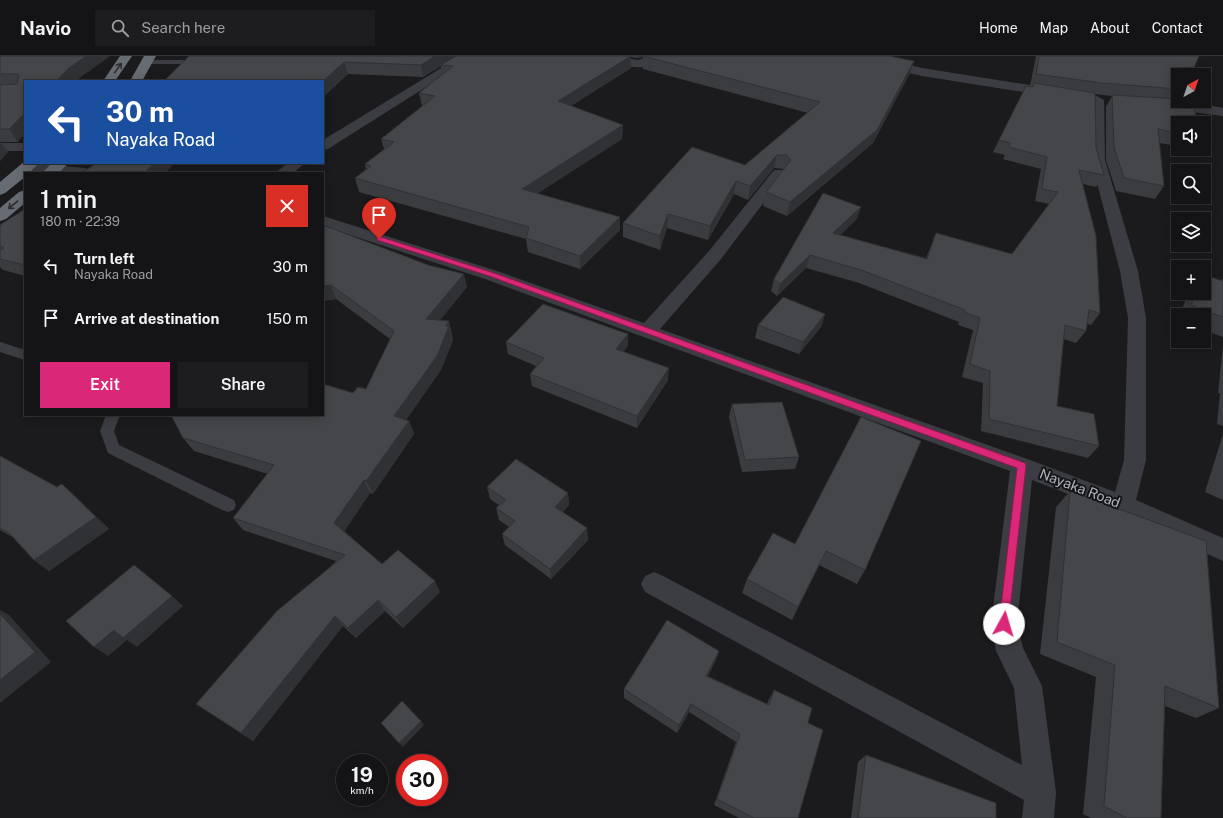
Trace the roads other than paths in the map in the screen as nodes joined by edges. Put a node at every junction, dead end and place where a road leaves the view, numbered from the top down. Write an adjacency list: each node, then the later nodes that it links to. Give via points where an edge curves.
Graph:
1 (126, 56): 8 (highway, one-way to 1)
2 (469, 56): 14 (street)
3 (601, 56): 4 (street, via 639,64 651,62)
4 (659, 56)
5 (148, 59): 7 (lane); 9 (highway)
6 (870, 60): 10 (street, via 922,72)
7 (208, 62)
8 (110, 80)
9 (137, 80)
10 (1066, 95)
11 (1097, 99): 32 (street, via 1098,160 1129,271 1137,318 1135,460)
12 (1150, 104): 13 (street)
13 (1223, 112)
14 (324, 145)
15 (0, 147): 16 (street)
16 (24, 147)
17 (296, 164): 21 (street)
18 (30, 165): 19 (street); 23 (highway)
19 (55, 169): 20 (street)
20 (78, 172)
21 (284, 172)
22 (779, 173): 27 (street, via 715,254)
23 (0, 190)
24 (24, 196): 25 (highway, one-way to 25)
25 (0, 216)
26 (324, 221): 27 (street, Nayaka Road, via 491,275)
27 (648, 331): 31 (street, Nayaka Road)
28 (0, 347): 29 (lane)
29 (24, 355)
30 (113, 416): 33 (lane, via 107,431 113,449)
31 (1022, 466): 32 (street, Nayaka Road); 36 (street, via 1004,624 1010,651 1028,686)
32 (1123, 504): 34 (street, Nayaka Road)
33 (228, 506)
34 (1223, 550)
35 (654, 584): 36 (street)
36 (1039, 805)

